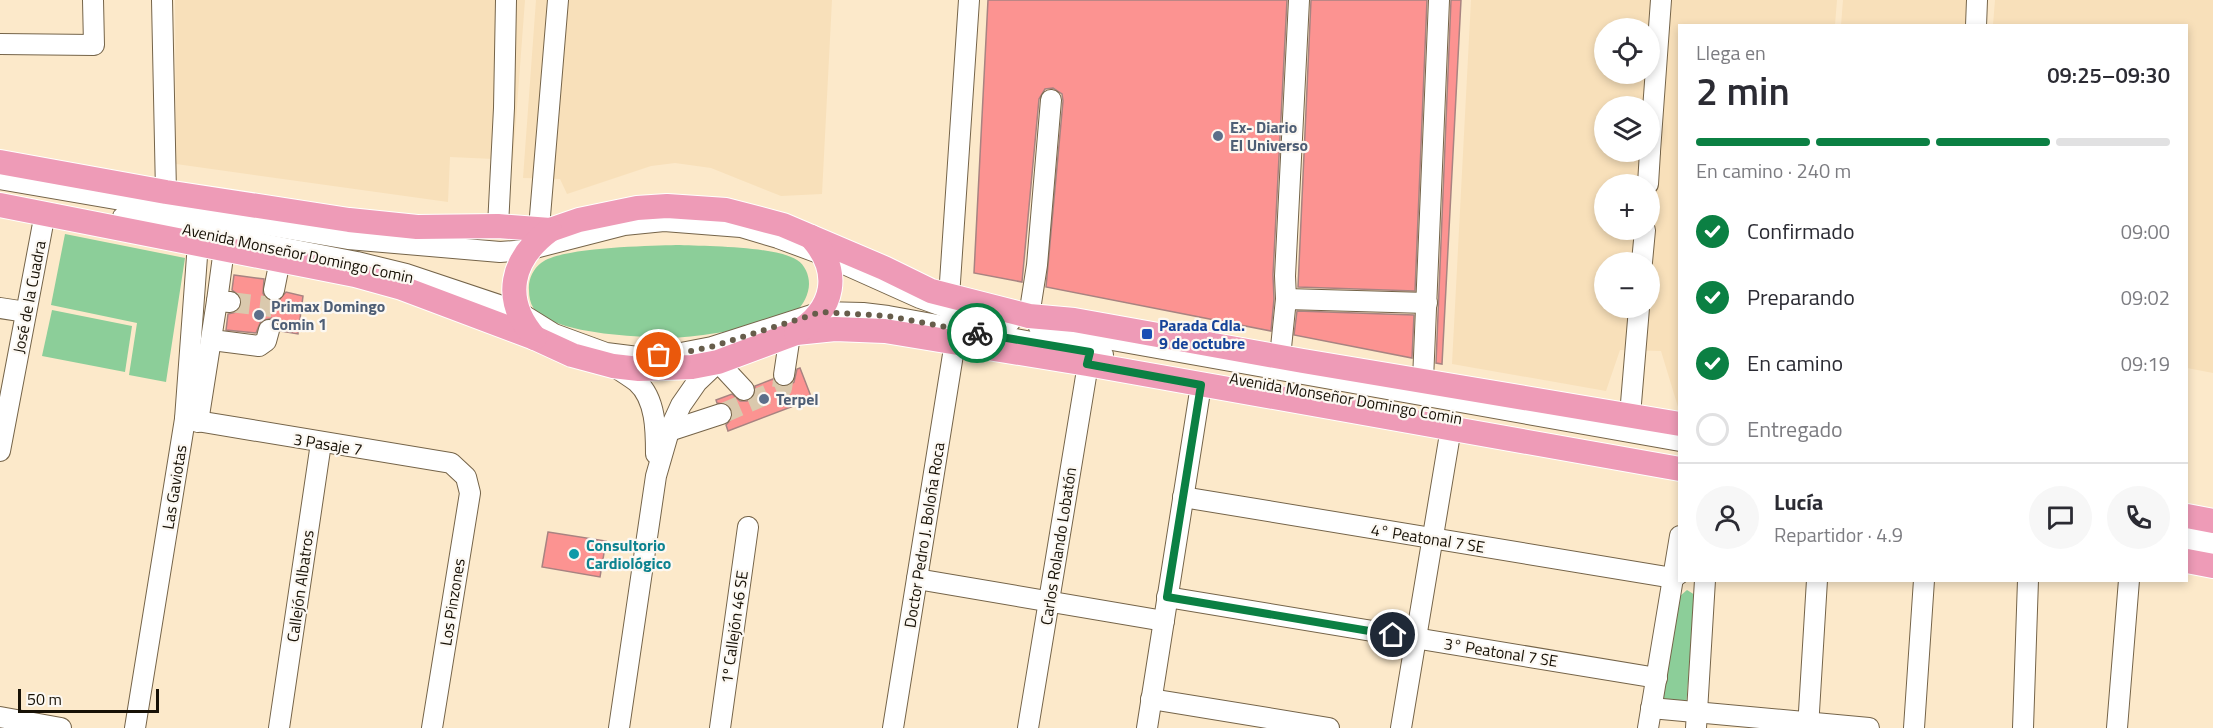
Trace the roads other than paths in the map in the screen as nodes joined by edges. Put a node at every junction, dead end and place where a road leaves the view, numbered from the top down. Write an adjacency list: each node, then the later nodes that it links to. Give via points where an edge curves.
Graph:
1 (93, 0): 11 (street, via 94,45)
2 (162, 0): 16 (street)
3 (506, 0): 20 (street)
4 (558, 0): 21 (street)
5 (969, 0): 28 (street)
6 (1299, 0): 29 (street)
7 (1439, 0): 30 (street)
8 (1660, 0): 12 (street)
9 (1977, 0): 10 (street)
10 (1976, 24)
11 (0, 44)
12 (1654, 96)
13 (1051, 100): 35 (street)
14 (0, 162): 16 (main road, Avenida Monseñor Domingo Comin)
15 (0, 179): 25 (street, Avenida Monseñor Domingo Comin, via 348,239 500,252)
16 (166, 192): 20 (main road, Avenida Monseñor Domingo Comin, via 361,222 417,227)
17 (0, 194): 32 (street, Avenida Monseñor Domingo Comin, via 357,262)
18 (0, 205): 19 (main road, Avenida Monseñor Domingo Comin)
19 (45, 213): 22 (main road, Avenida Monseñor Domingo Comin); 33 (street, José de la Cuadra)
20 (498, 226): 21 (main road, Avenida Monseñor Domingo Comin)
21 (545, 229): 23 (main road, Avenida Monseñor Domingo Comin, via 608,213 667,206 726,210 783,225); 25 (main road)
22 (198, 243): 24 (main road, Avenida Monseñor Domingo Comin); 52 (street, Las Gaviotas)
23 (818, 246): 25 (street, Avenida Monseñor Domingo Comin, via 741,227 664,221 624,225); 28 (main road, Avenida Monseñor Domingo Comin); 34 (main road, via 829,264 831,281); 56 (street, Avenida Monseñor Domingo Comin, via 920,298 958,312)
24 (224, 249): 26 (main road, Avenida Monseñor Domingo Comin); 40 (street, via 223,301)
25 (526, 250): 32 (main road, via 515,280)
26 (280, 260): 27 (street); 39 (main road, Avenida Monseñor Domingo Comin, via 402,288)
27 (274, 290)
28 (949, 297): 35 (main road, Avenida Monseñor Domingo Comin)
29 (1286, 299): 30 (street); 42 (street)
30 (1427, 303): 47 (street)
31 (0, 308): 33 (street)
32 (517, 311): 34 (street, Avenida Monseñor Domingo Comin, via 554,334 606,353 638,357 711,347); 39 (main road)
33 (27, 312): 58 (street, José de la Cuadra)
34 (821, 312): 38 (main road, via 810,325); 43 (street, Avenida Monseñor Domingo Comin, via 888,316)
35 (1029, 316): 42 (main road, Avenida Monseñor Domingo Comin, via 1074,320)
36 (1638, 318): 51 (street)
37 (269, 330): 40 (street, via 266,341 259,346)
38 (793, 334): 41 (main road, Avenida Monseñor Domingo Comin, via 856,329); 44 (main road, Avenida Monseñor Domingo Comin); 46 (street)
39 (535, 338): 45 (main road, Avenida Monseñor Domingo Comin, via 572,355)
40 (212, 340): 52 (street)
41 (955, 342): 43 (main road, Avenida Monseñor Domingo Comin); 75 (street, Doctor Pedro J. Boloña Roca)
42 (1280, 357): 47 (main road, Avenida Monseñor Domingo Comin)
43 (1088, 358): 48 (main road, Avenida Monseñor Domingo Comin); 59 (street, Avenida Monseñor Domingo Comin); 82 (street, Carlos Rolando Lobatón)
44 (718, 362): 45 (main road, Avenida Monseñor Domingo Comin, via 665,370); 49 (street); 55 (street, via 697,382)
45 (613, 366): 61 (street, via 639,384 651,408 656,428)
46 (784, 375)
47 (1423, 380): 51 (main road, Avenida Monseñor Domingo Comin)
48 (1201, 385): 54 (main road, Avenida Monseñor Domingo Comin); 63 (street)
49 (744, 390)
50 (722, 414): 55 (street)
51 (1630, 415): 53 (main road, Avenida Monseñor Domingo Comin)
52 (191, 421): 57 (street, 3 Pasaje 7); 92 (street, Las Gaviotas)
53 (1678, 424)
54 (1451, 428): 60 (main road, Avenida Monseñor Domingo Comin); 69 (street)
55 (669, 431): 61 (street)
56 (1678, 441)
57 (321, 443): 62 (street, 3 Pasaje 7, via 451,463); 93 (street, Callejón Albatros)
58 (0, 451)
59 (1678, 457)
60 (1678, 469)
61 (656, 476): 95 (street)
62 (466, 477): 94 (street, Los Pinzones, via 470,493)
63 (1183, 498): 69 (street, 4° Peatonal 7 SE); 81 (street)
64 (2188, 516): 65 (main road)
65 (2213, 521)
66 (748, 527): 96 (street, 1º Callejón 46 SE)
67 (2188, 531): 68 (street)
68 (2213, 536)
69 (1432, 540): 74 (street, 4° Peatonal 7 SE); 84 (street)
70 (2188, 547): 71 (street)
71 (2213, 551)
72 (2188, 561): 73 (main road)
73 (2213, 566)
74 (1677, 575): 85 (street)
75 (917, 579): 82 (street); 97 (street, Doctor Pedro J. Boloña Roca)
76 (1706, 582): 89 (street)
77 (1817, 582): 90 (street)
78 (1924, 582): 103 (street)
79 (2028, 582): 104 (street)
80 (2128, 582): 105 (street)
81 (1167, 597): 83 (street); 84 (street, 3° Peatonal 7 SE)
82 (1049, 601): 83 (street); 98 (street, Carlos Rolando Lobatón)
83 (1164, 621): 86 (street)
84 (1416, 639): 85 (street, 3° Peatonal 7 SE); 101 (street)
85 (1657, 678): 88 (street)
86 (1151, 699): 99 (street); 100 (street)
87 (0, 717): 91 (street)
88 (1650, 718): 89 (street)
89 (1696, 720): 90 (street)
90 (1808, 725): 102 (street)
91 (61, 728)
92 (135, 728)
93 (279, 728)
94 (432, 728)
95 (619, 728)
96 (720, 728)
97 (893, 728)
98 (1029, 728)
99 (1147, 728)
100 (1329, 728)
101 (1401, 728)
102 (1869, 728)
103 (1914, 728)
104 (2023, 728)
105 (2117, 728)

